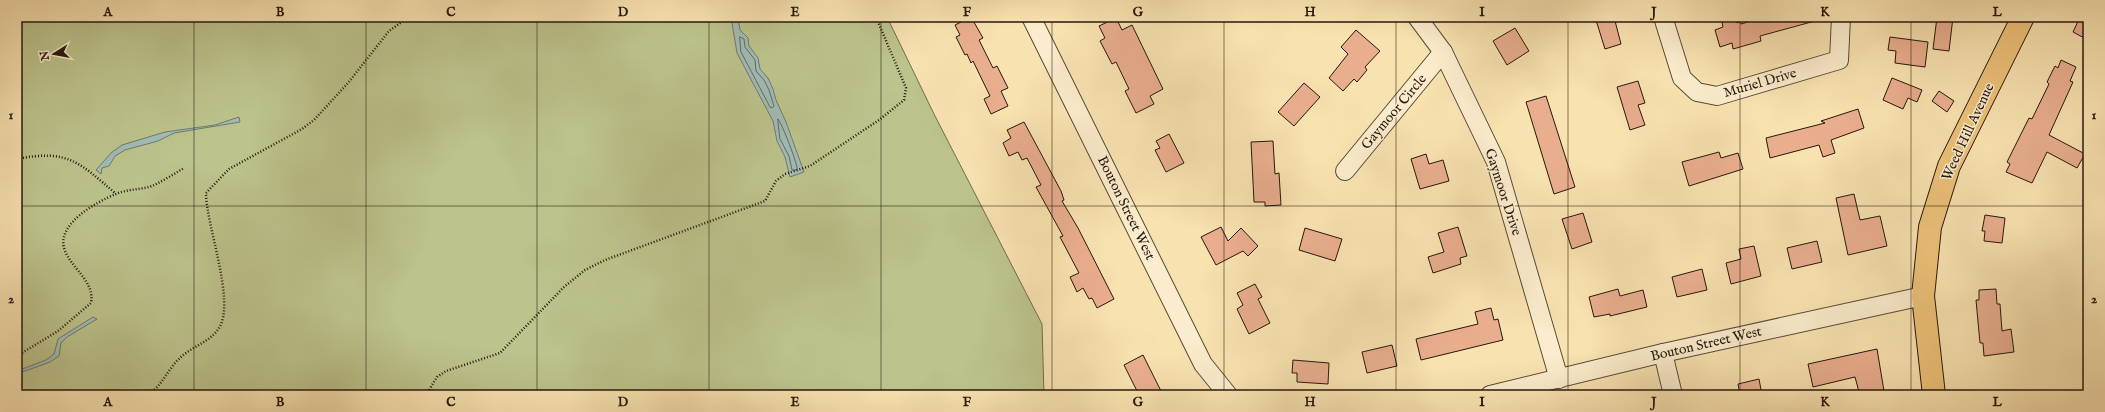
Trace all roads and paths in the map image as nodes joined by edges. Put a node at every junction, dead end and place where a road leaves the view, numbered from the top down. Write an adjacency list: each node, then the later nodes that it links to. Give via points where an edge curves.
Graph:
1 (420, 17): 17 (path, via 403,21 389,31 348,83 314,120 229,169 206,193 206,209 225,300 220,326 212,335 172,364 159,385)
2 (876, 17): 18 (path, via 906,88 904,100 896,107 810,166 785,174 776,181 765,202 605,260 585,270 564,287 500,353 446,371 437,377)
3 (1031, 17): 19 (street, Bouton Street West, via 1203,364)
4 (1417, 17): 8 (street, Gaymoor Drive)
5 (1663, 17): 6 (street, Muriel Drive, via 1682,78 1697,92 1717,96 1839,60)
6 (1841, 17)
7 (2023, 17): 13 (main road, Weed Hill Avenue, via 1949,166 1930,227)
8 (1443, 52): 11 (street, Gaymoor Circle); 16 (street, Gaymoor Drive, via 1496,162)
9 (17, 159): 12 (path, via 39,154 60,156 89,170)
10 (184, 168): 12 (path, via 154,185)
11 (1345, 171)
12 (116, 194): 15 (path, via 79,216 70,224 63,238 65,252 90,288 92,303 58,331)
13 (1923, 296): 14 (street, Bouton Street West); 22 (main road, Weed Hill Avenue)
14 (1663, 353): 16 (street, Bouton Street West); 21 (street)
15 (17, 356)
16 (1559, 379): 20 (street, Bouton Street West)
17 (147, 395)
18 (426, 395)
19 (1228, 395)
20 (1490, 395)
21 (1673, 395)
22 (1934, 395)

